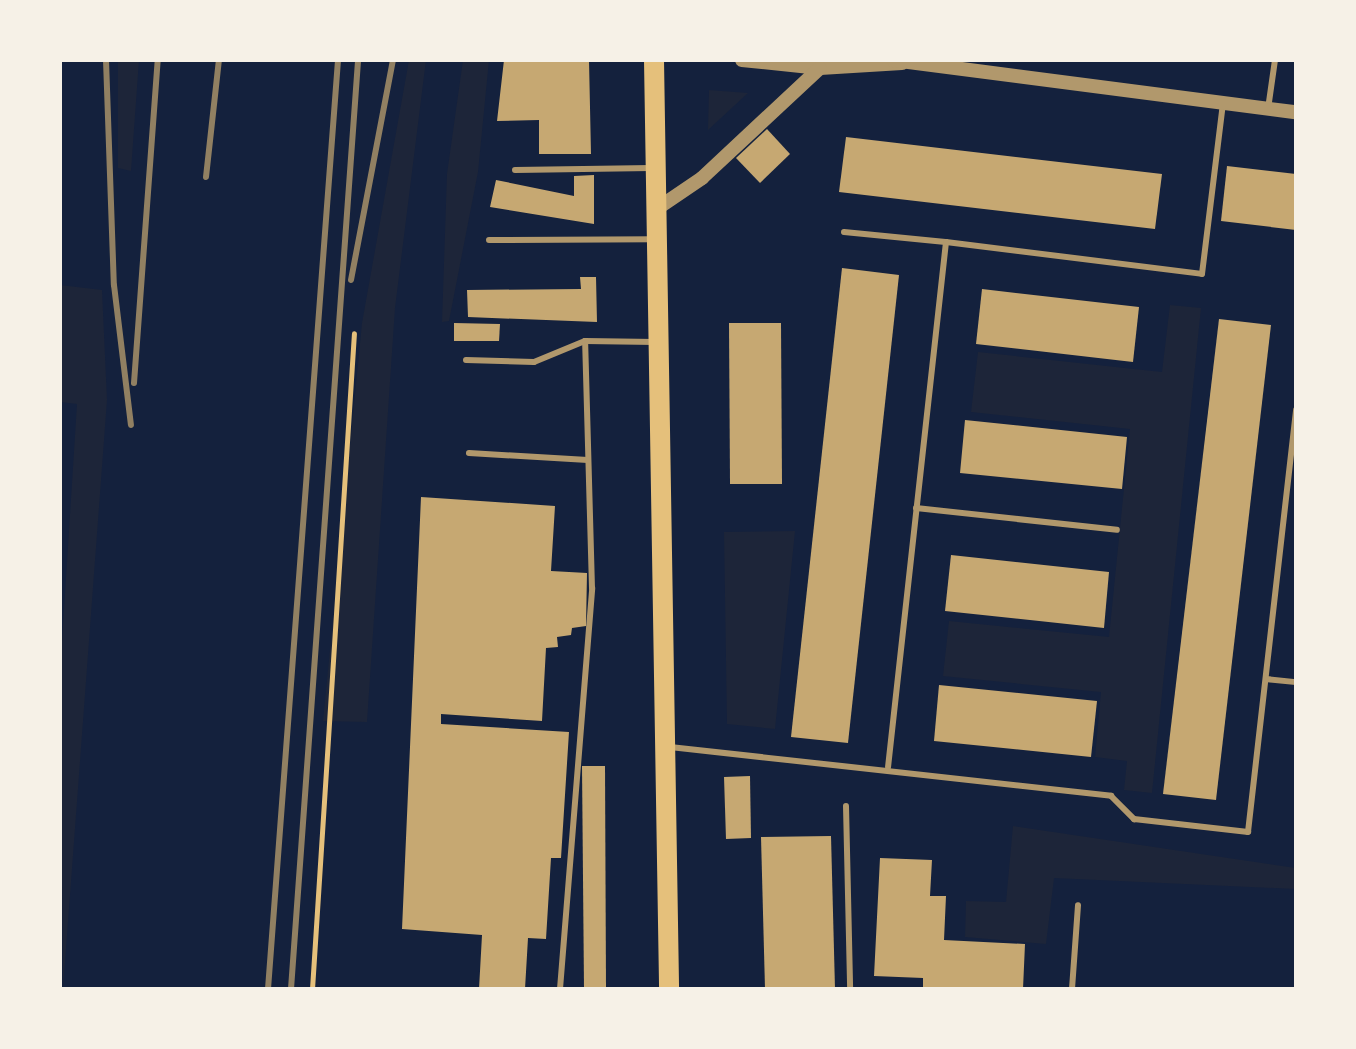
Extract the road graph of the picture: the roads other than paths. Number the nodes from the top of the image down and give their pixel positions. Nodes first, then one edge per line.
1 (654, 60) edge
2 (742, 60) edge
3 (1275, 60) edge
4 (898, 61) edge
5 (820, 68) junction
6 (1223, 102) junction
7 (1268, 109) junction
8 (1296, 112) edge
9 (655, 168) junction
10 (515, 170) dead end
11 (655, 210) junction
12 (844, 232) dead end
13 (656, 239) junction
14 (489, 240) dead end
15 (946, 242) junction
16 (585, 341) junction
17 (657, 342) junction
18 (466, 360) dead end
19 (1296, 410) edge
20 (469, 453) dead end
21 (588, 460) junction
22 (916, 508) junction
23 (1117, 530) dead end
24 (1266, 679) junction
25 (1296, 682) edge
26 (663, 746) junction
27 (888, 767) junction
28 (846, 806) dead end
29 (1078, 905) dead end
30 (560, 989) edge
31 (669, 989) edge
32 (850, 989) edge
33 (1072, 989) edge

1 - 9 main road
2 - 5 street
3 - 7 lane
4 - 5 street
4 - 6 street
5 - 11 street
6 - 7 street
6 - 15 lane
7 - 8 street
9 - 10 lane
9 - 11 main road
11 - 13 main road
12 - 15 lane
13 - 14 lane
13 - 17 main road
15 - 22 lane
16 - 17 lane
16 - 18 lane
16 - 21 lane
17 - 26 main road
19 - 24 lane
20 - 21 lane
21 - 30 lane
22 - 23 lane
22 - 27 lane
24 - 25 lane
24 - 27 lane
26 - 27 lane
26 - 31 main road
28 - 32 lane
29 - 33 lane

